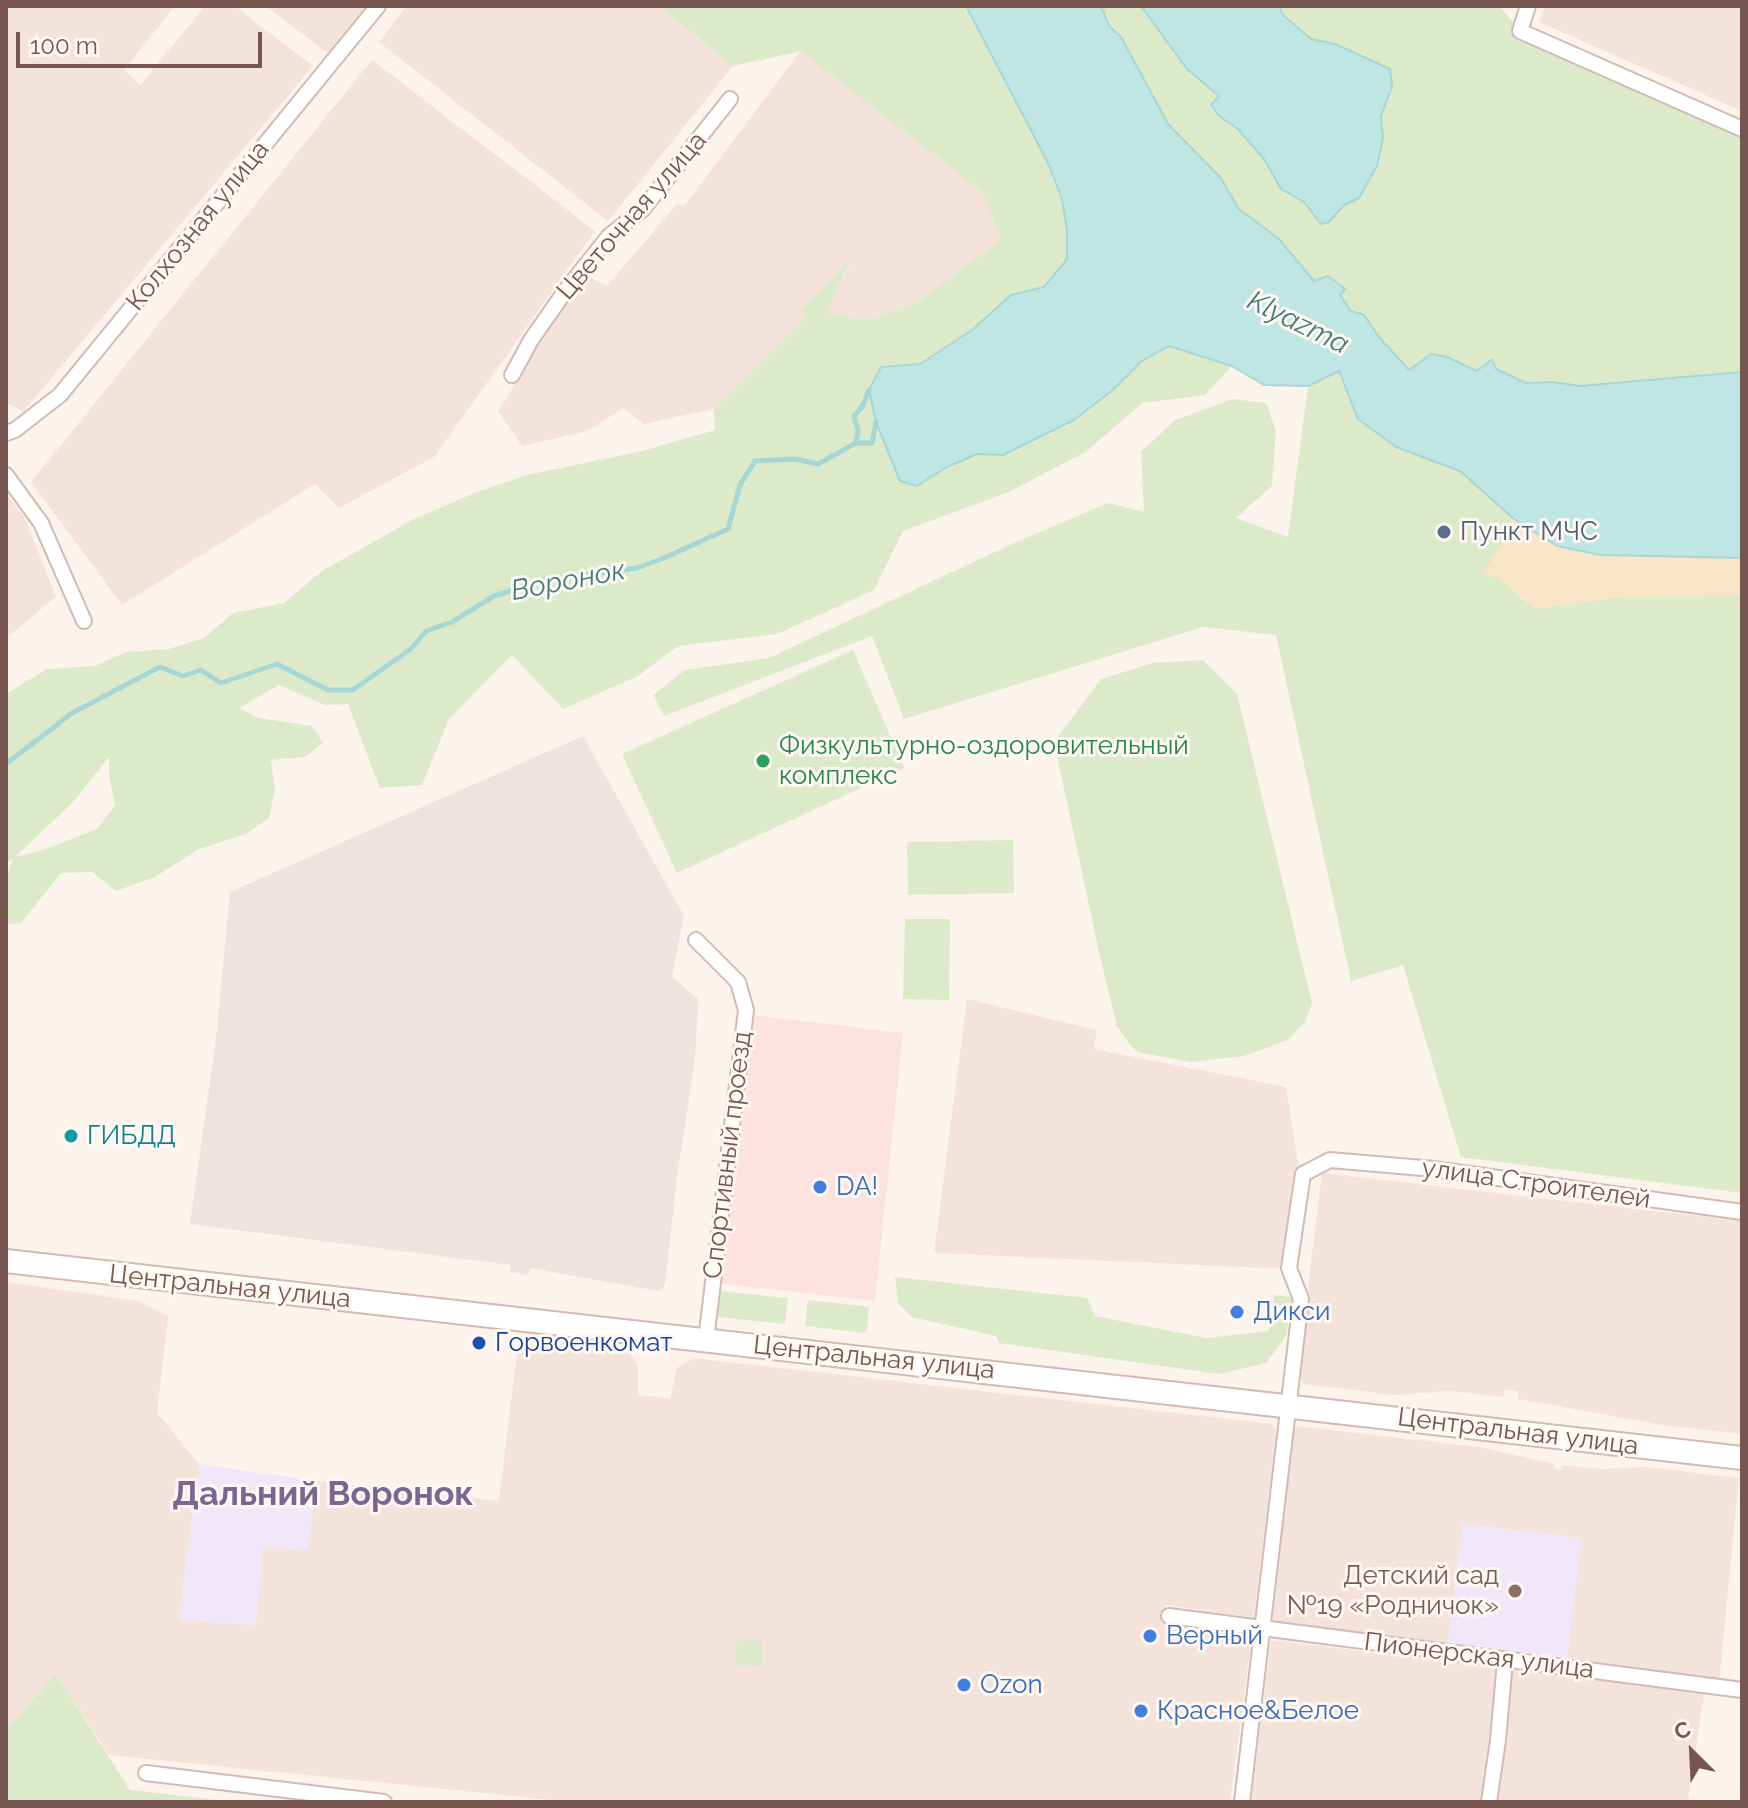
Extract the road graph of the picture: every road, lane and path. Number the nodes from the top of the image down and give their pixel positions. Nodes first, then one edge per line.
1 (378, 6) edge
2 (1528, 6) edge
3 (730, 99) dead end
4 (1742, 129) edge
5 (512, 375) dead end
6 (6, 433) edge
7 (6, 475) edge
8 (84, 621) dead end
9 (696, 940) dead end
10 (1742, 1212) edge
11 (6, 1261) edge
12 (706, 1340) junction
13 (1288, 1406) junction
14 (1742, 1458) edge
15 (1169, 1616) dead end
16 (1262, 1627) junction
17 (1505, 1661) junction
18 (1742, 1690) edge
19 (146, 1773) dead end
20 (384, 1802) edge
21 (1242, 1802) edge
22 (1489, 1802) edge

1 - 6 street, Колхозная улица
2 - 4 street
3 - 5 street, Цветочная улица
7 - 8 street
9 - 12 street, Спортивный проезд
10 - 13 street, улица Строителей
11 - 12 main road, Центральная улица
12 - 13 main road, Центральная улица
13 - 14 main road, Центральная улица
13 - 16 street
15 - 16 street, Пионерская улица
16 - 17 street, Пионерская улица
16 - 21 street
17 - 18 street, Пионерская улица
17 - 22 street
19 - 20 street

